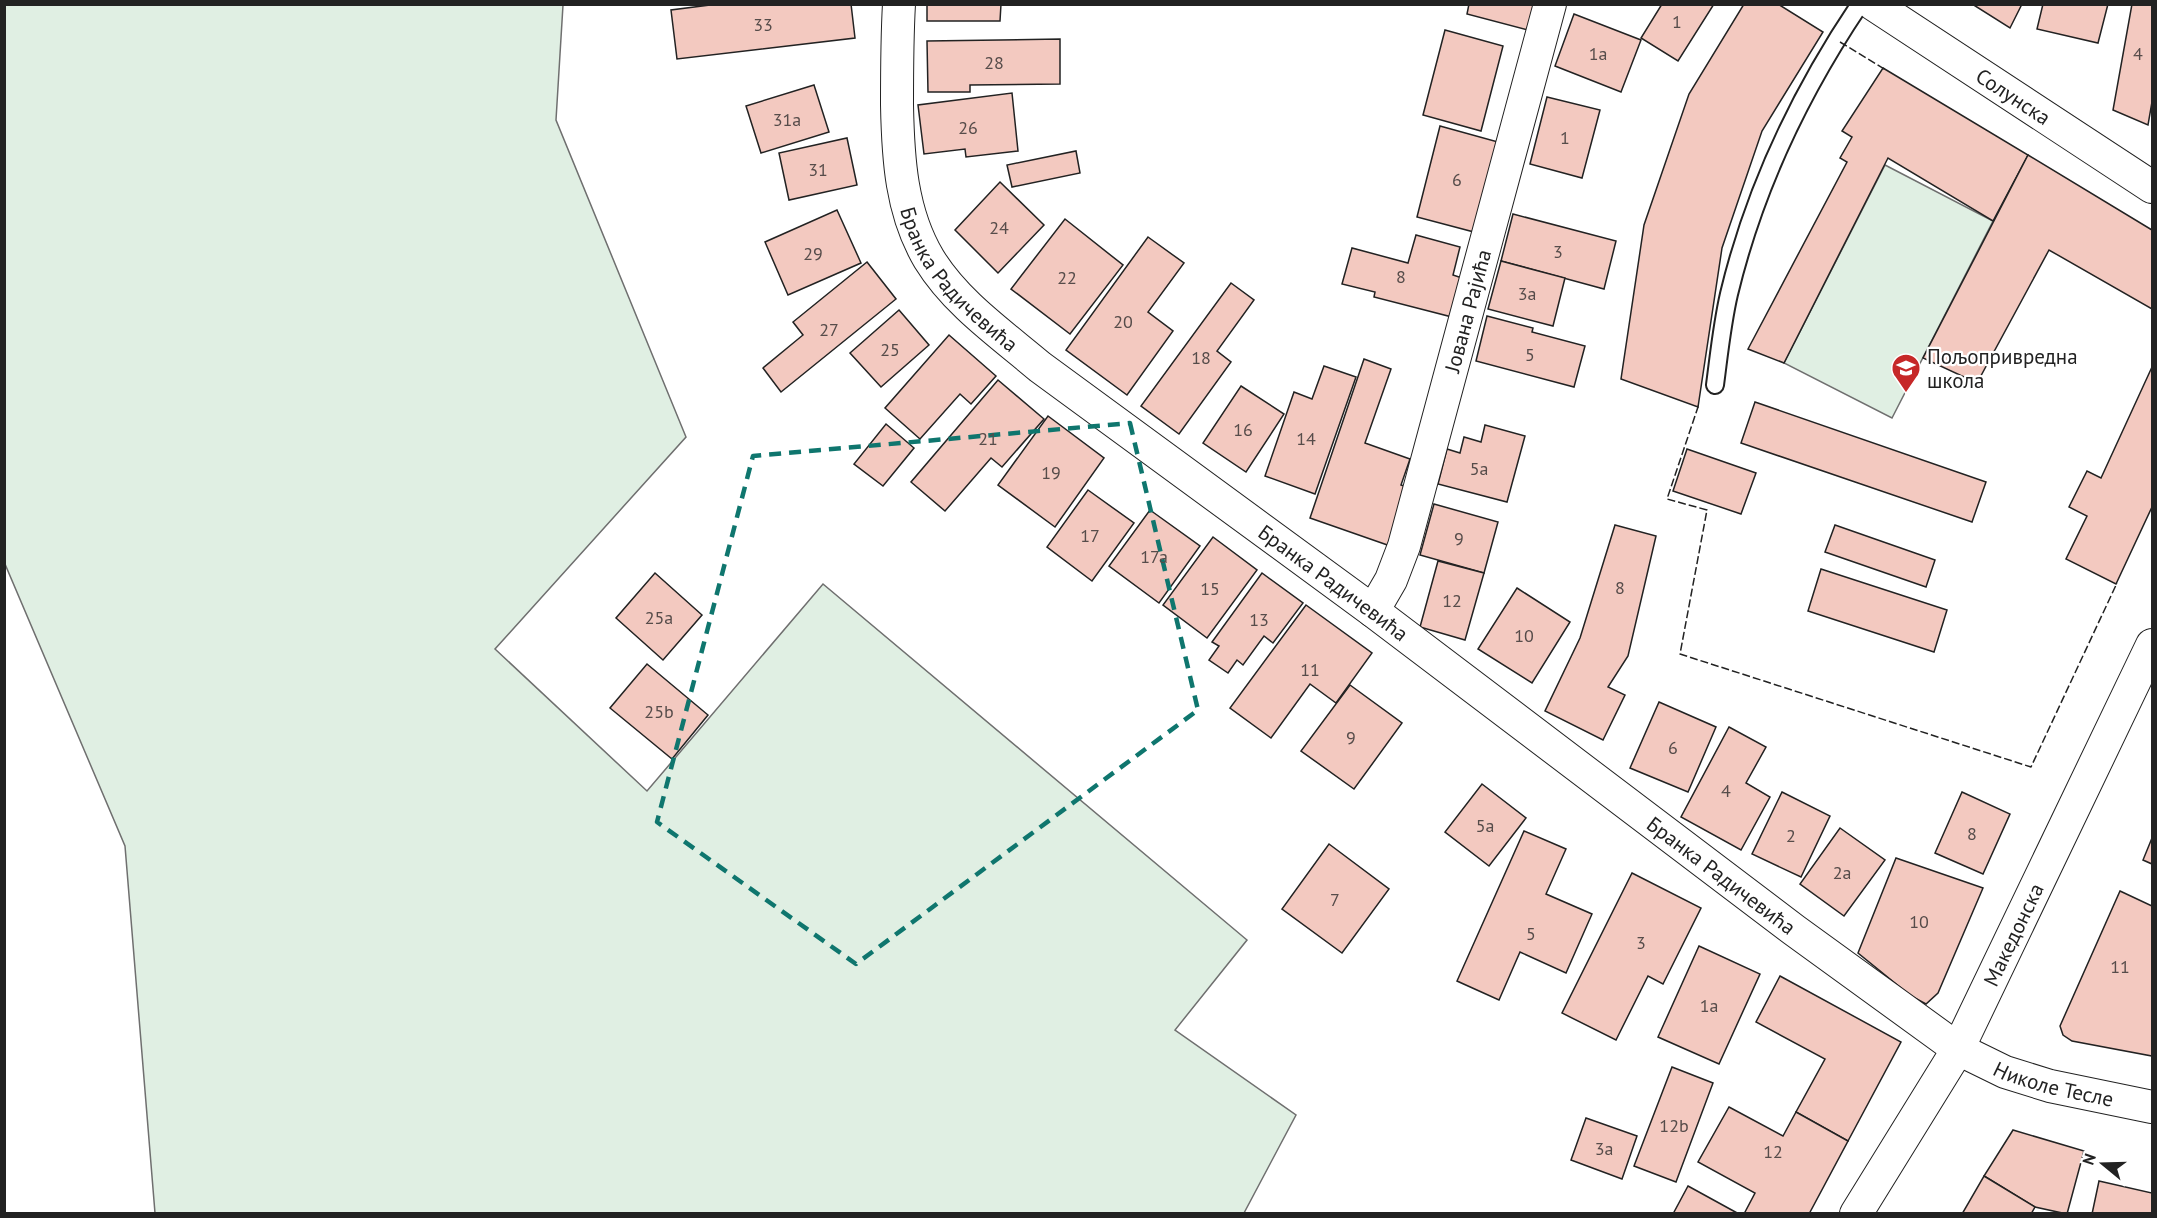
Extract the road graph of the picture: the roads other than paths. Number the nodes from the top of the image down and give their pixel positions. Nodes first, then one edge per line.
1 (899, 4) edge
2 (1550, 4) edge
3 (1860, 4) edge
4 (1873, 4) edge
5 (2152, 188) edge
6 (1715, 385) dead end
7 (1373, 611) junction
8 (2152, 645) edge
9 (1958, 1049) junction
10 (2152, 1107) edge
11 (1856, 1214) edge

1 - 7 street, Бранка Радичевића
2 - 7 street, Јована Рајића
3 - 6 lane
4 - 5 street, Солунска
7 - 9 street, Бранка Радичевића
8 - 9 street, Македонска
9 - 10 street, Николе Тесле
9 - 11 street, Македонска

